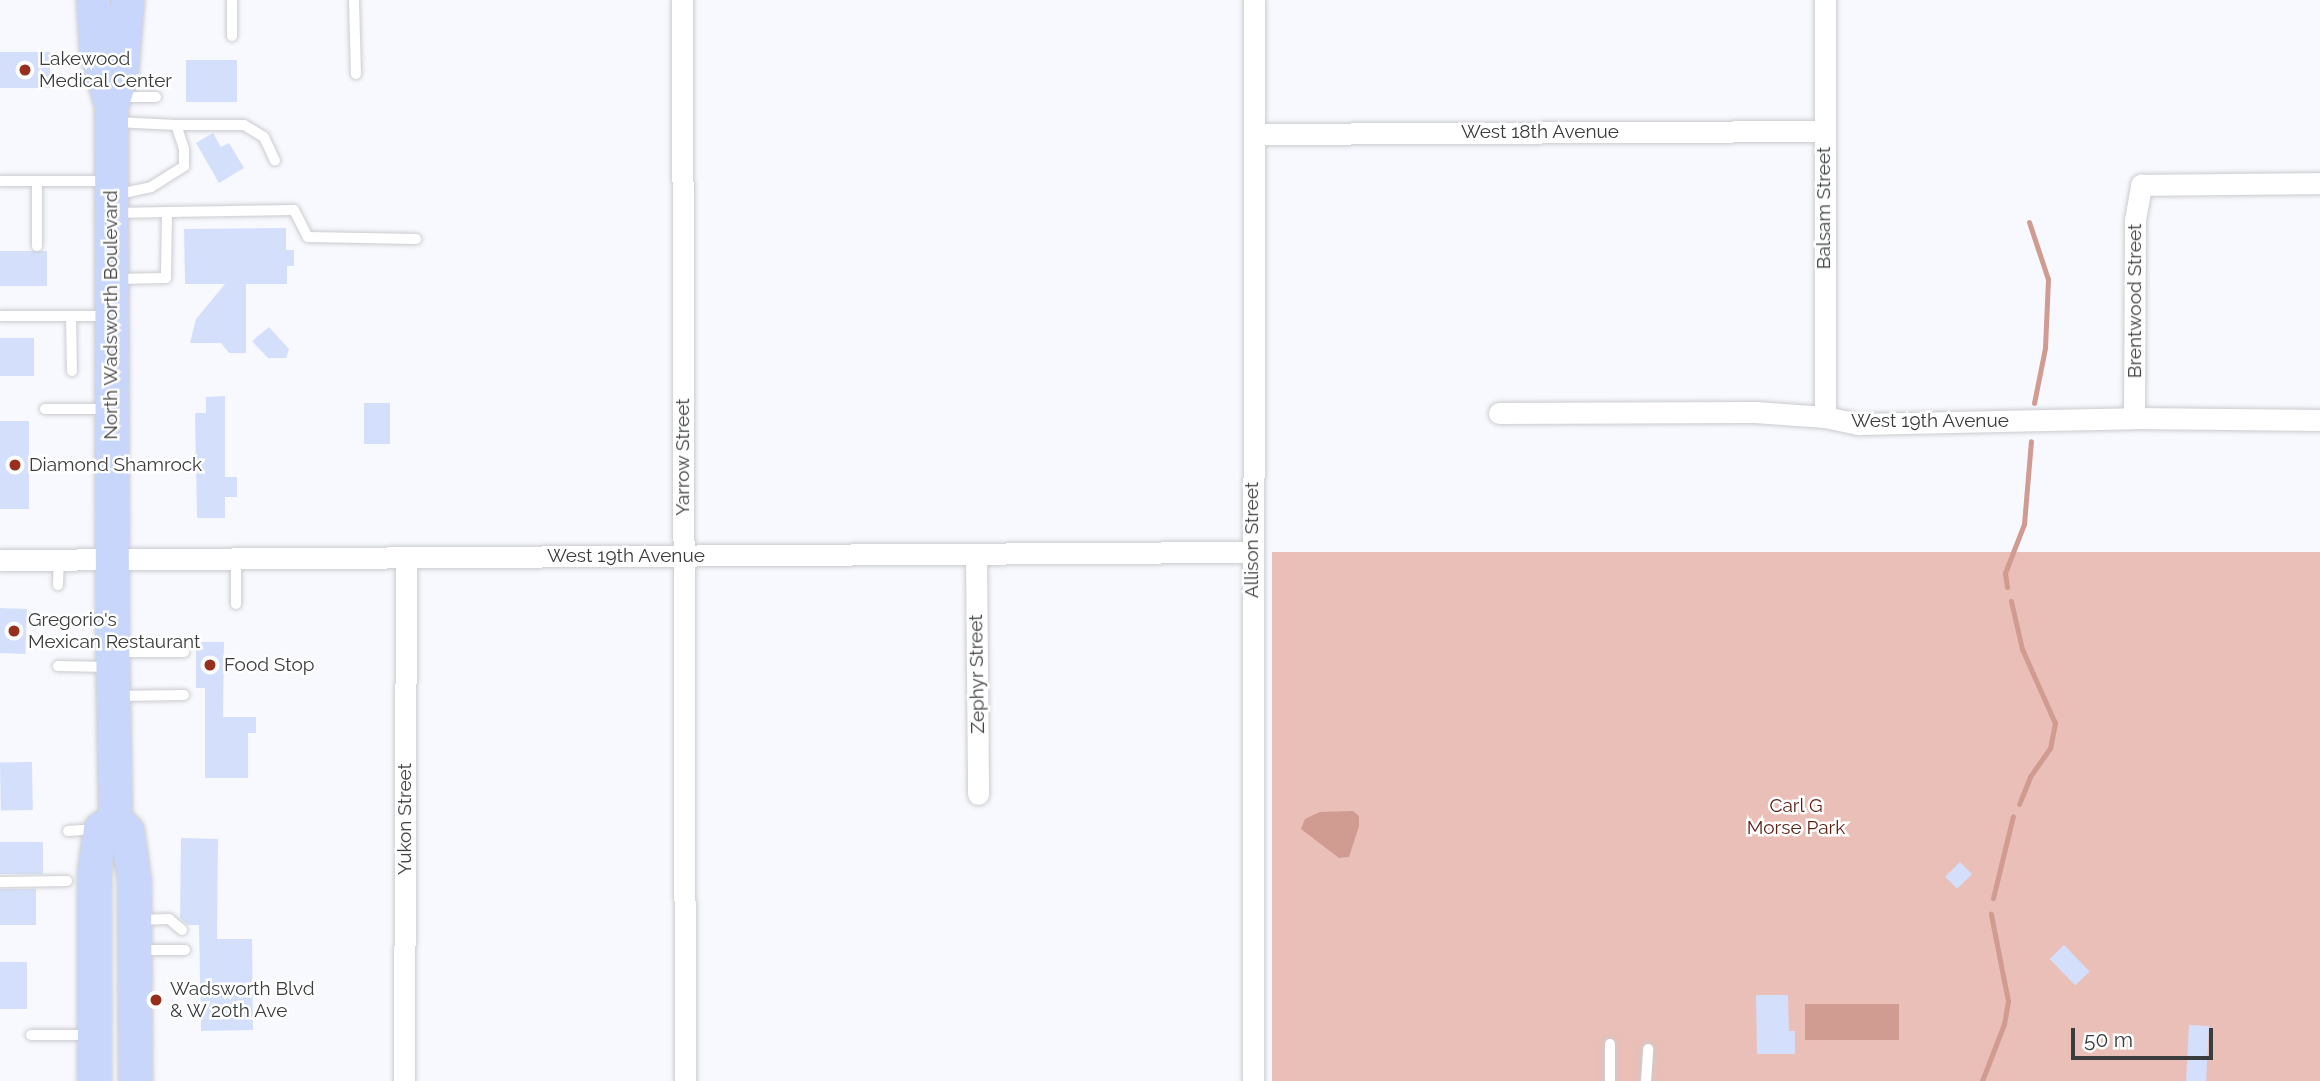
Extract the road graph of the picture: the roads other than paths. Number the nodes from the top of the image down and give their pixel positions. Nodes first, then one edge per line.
1 (93, 0) edge
2 (127, 0) edge
3 (232, 0) edge
4 (354, 0) edge
5 (682, 0) edge
6 (1255, 0) edge
7 (1825, 0) edge
8 (232, 36) dead end
9 (356, 74) dead end
10 (156, 97) dead end
11 (111, 106) junction
12 (176, 125) junction
13 (1824, 131) junction
14 (1256, 134) junction
15 (275, 161) dead end
16 (0, 181) edge
17 (37, 181) junction
18 (2320, 183) edge
19 (111, 197) junction
20 (167, 212) junction
21 (416, 239) dead end
22 (37, 246) dead end
23 (111, 279) junction
24 (0, 316) edge
25 (71, 316) junction
26 (111, 316) junction
27 (72, 371) dead end
28 (45, 410) dead end
29 (111, 410) junction
30 (1499, 413) dead end
31 (1825, 417) junction
32 (2134, 418) junction
33 (2320, 420) edge
34 (1251, 552) junction
35 (976, 554) junction
36 (684, 556) junction
37 (406, 558) junction
38 (236, 559) junction
39 (0, 560) edge
40 (59, 560) junction
41 (111, 560) junction
42 (58, 584) dead end
43 (236, 604) dead end
44 (184, 652) dead end
45 (58, 666) dead end
46 (112, 672) junction
47 (184, 695) dead end
48 (978, 794) dead end
49 (94, 826) junction
50 (67, 881) dead end
51 (0, 882) edge
52 (182, 930) dead end
53 (134, 935) junction
54 (185, 950) dead end
55 (94, 1034) junction
56 (31, 1035) dead end
57 (1610, 1044) dead end
58 (1648, 1049) dead end
59 (94, 1081) edge
60 (135, 1081) edge
61 (404, 1081) edge
62 (685, 1081) edge
63 (1253, 1081) edge
64 (1609, 1081) edge
65 (1646, 1081) edge

1 - 11 main road, North Wadsworth Boulevard
2 - 11 main road, North Wadsworth Boulevard
3 - 8 lane
4 - 9 lane
5 - 36 street, Yarrow Street
6 - 14 street, Allison Street
7 - 13 street, Balsam Street
10 - 11 lane
11 - 12 lane
11 - 19 main road, North Wadsworth Boulevard
12 - 15 lane
12 - 19 lane
13 - 14 street, West 18th Avenue
13 - 31 street, Balsam Street
14 - 34 street, Allison Street
16 - 17 lane
17 - 19 lane
17 - 22 lane
18 - 32 street, Brentwood Street
19 - 20 lane
19 - 23 main road, North Wadsworth Boulevard
20 - 21 lane
20 - 23 lane
23 - 26 main road, North Wadsworth Boulevard
24 - 25 lane
25 - 26 lane
25 - 27 lane
26 - 29 main road, North Wadsworth Boulevard
28 - 29 lane
29 - 41 main road, North Wadsworth Boulevard
30 - 31 street, West 19th Avenue
31 - 32 street, West 19th Avenue
32 - 33 street, West 19th Avenue
34 - 35 street, West 19th Avenue
34 - 63 street, Allison Street
35 - 36 street, West 19th Avenue
35 - 48 street, Zephyr Street
36 - 37 street, West 19th Avenue
36 - 62 street, Yarrow Street
37 - 38 street, West 19th Avenue
37 - 61 street, Yukon Street
38 - 41 street, West 19th Avenue
38 - 43 lane
39 - 40 street, West 19th Avenue
40 - 41 street, West 19th Avenue
40 - 42 lane
41 - 46 main road, North Wadsworth Boulevard
44 - 46 lane
45 - 46 lane
46 - 47 lane
46 - 49 main road, North Wadsworth Boulevard
49 - 53 main road, North Wadsworth Boulevard
49 - 55 main road, North Wadsworth Boulevard
50 - 51 lane
52 - 53 lane
53 - 54 lane
53 - 60 main road, North Wadsworth Boulevard
55 - 56 lane
55 - 59 main road, North Wadsworth Boulevard
57 - 64 lane
58 - 65 lane

